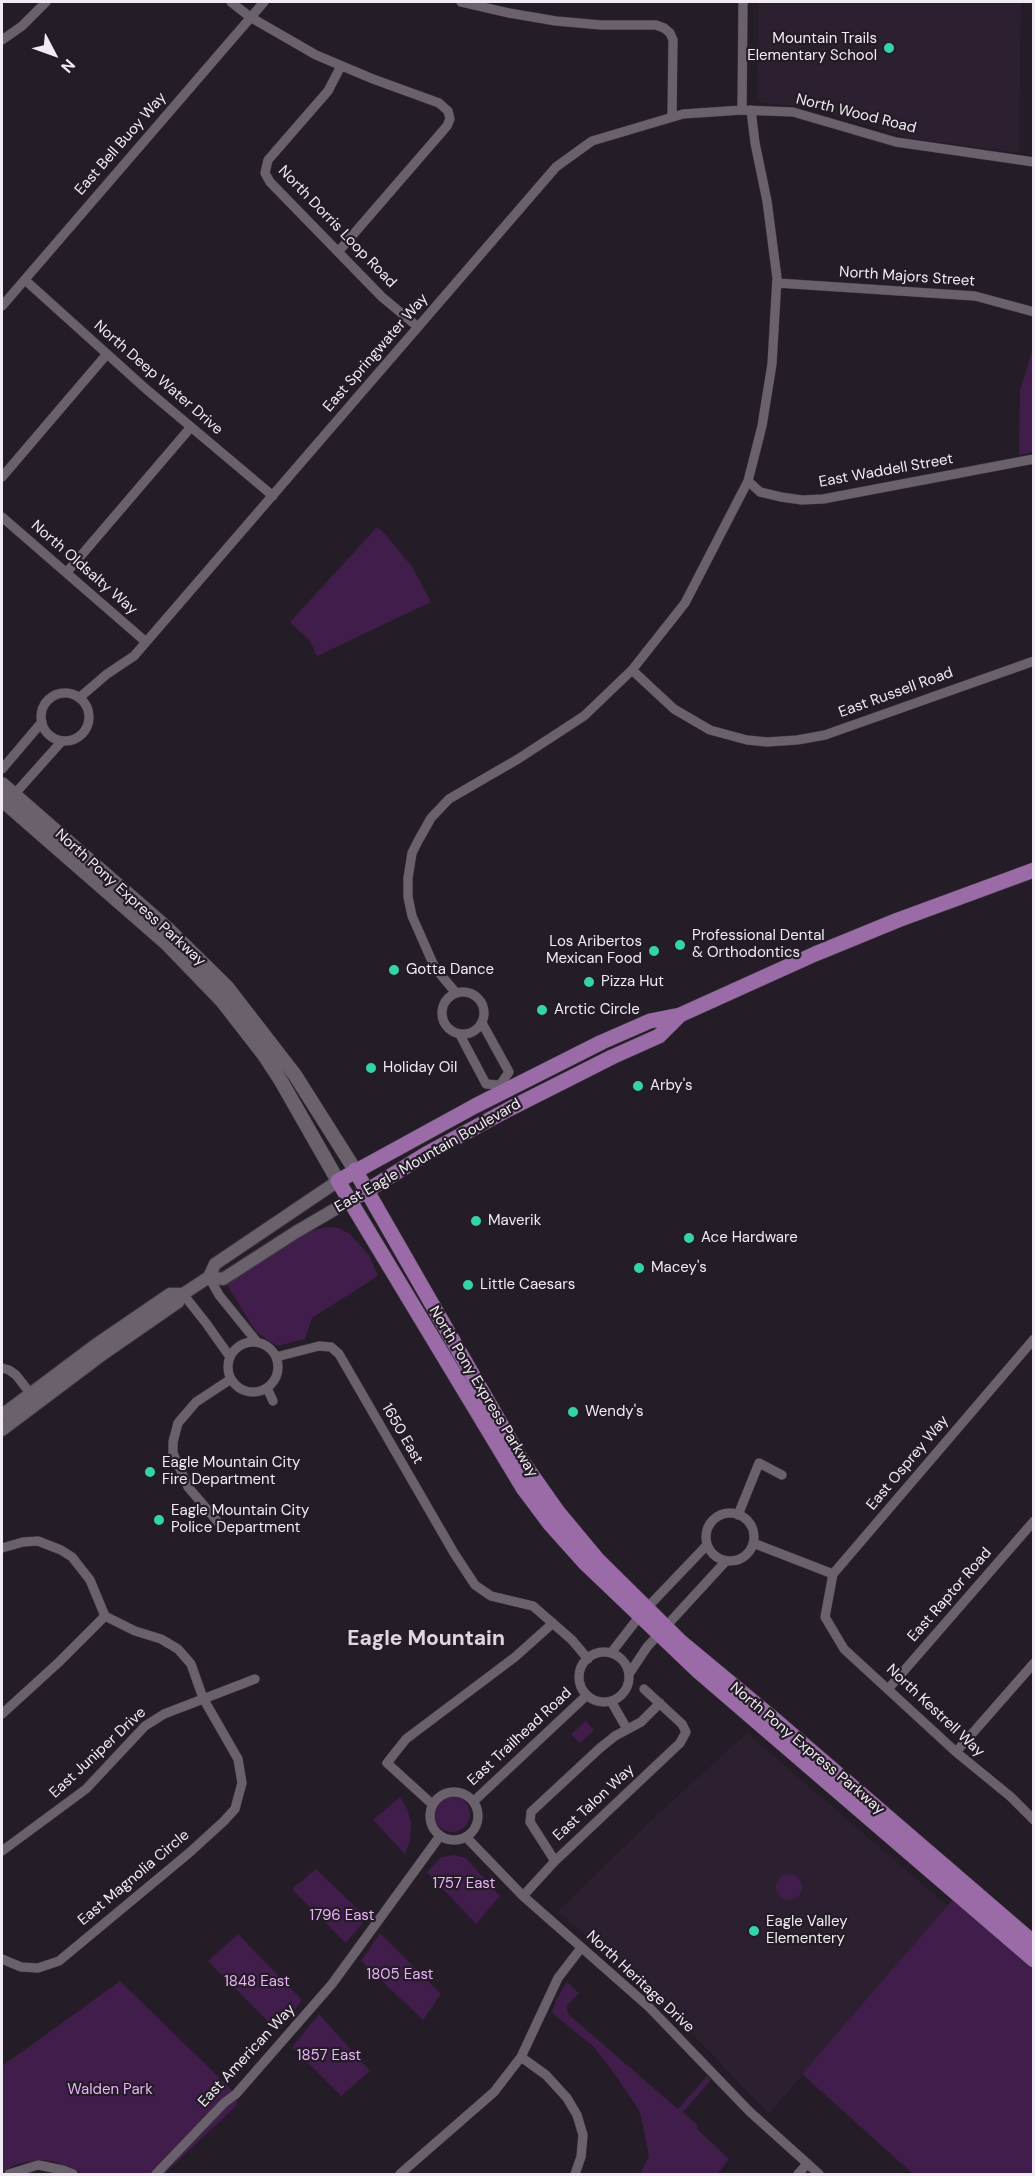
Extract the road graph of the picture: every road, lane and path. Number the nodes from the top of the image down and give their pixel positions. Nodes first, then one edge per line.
1 (46, 2) edge
2 (231, 2) edge
3 (264, 2) edge
4 (461, 2) edge
5 (743, 2) edge
6 (250, 17) junction
7 (2, 40) edge
8 (340, 66) junction
9 (746, 110) junction
10 (672, 117) junction
11 (1034, 162) edge
12 (338, 252) junction
13 (25, 280) junction
14 (777, 283) junction
15 (2, 306) edge
16 (1034, 312) edge
17 (418, 327) junction
18 (107, 354) junction
19 (191, 427) junction
20 (1034, 459) edge
21 (2, 477) edge
22 (748, 481) junction
23 (273, 496) junction
24 (2, 517) edge
25 (67, 572) junction
26 (147, 642) junction
27 (1034, 661) edge
28 (632, 670) junction
29 (79, 698) junction
30 (42, 722) junction
31 (62, 741) junction
32 (2, 769) edge
33 (2, 784) edge
34 (7, 800) edge
35 (1034, 870) edge
36 (456, 993) junction
37 (680, 1015) junction
38 (482, 1023) junction
39 (460, 1035) junction
40 (501, 1089) junction
41 (509, 1109) junction
42 (355, 1170) junction
43 (338, 1181) junction
44 (367, 1191) junction
45 (350, 1201) junction
46 (209, 1277) junction
47 (183, 1294) junction
48 (1034, 1339) edge
49 (257, 1342) junction
50 (230, 1357) junction
51 (276, 1357) junction
52 (2, 1368) edge
53 (231, 1379) junction
54 (267, 1388) junction
55 (30, 1394) junction
56 (273, 1401) dead end
57 (2, 1415) edge
58 (2, 1430) edge
59 (782, 1474) dead end
60 (738, 1515) junction
61 (1034, 1521) edge
62 (218, 1522) dead end
63 (753, 1543) junction
64 (707, 1545) junction
65 (2, 1548) edge
66 (726, 1561) junction
67 (833, 1574) junction
68 (643, 1612) junction
69 (105, 1616) junction
70 (553, 1623) junction
71 (662, 1630) junction
72 (611, 1653) junction
73 (588, 1659) junction
74 (1034, 1663) edge
75 (629, 1674) junction
76 (255, 1679) dead end
77 (889, 1688) junction
78 (644, 1689) dead end
79 (587, 1695) junction
80 (203, 1698) junction
81 (611, 1701) junction
82 (660, 1703) junction
83 (2, 1714) edge
84 (627, 1729) junction
85 (956, 1752) junction
86 (474, 1801) junction
87 (432, 1804) junction
88 (1034, 1820) edge
89 (440, 1836) junction
90 (466, 1837) junction
91 (2, 1851) edge
92 (555, 1861) junction
93 (523, 1896) junction
94 (1034, 1943) edge
95 (581, 1948) junction
96 (2, 1959) edge
97 (1034, 1960) edge
98 (521, 2057) junction
99 (807, 2164) junction
100 (9, 2175) edge
101 (73, 2175) edge
102 (156, 2175) edge
103 (400, 2175) edge
104 (575, 2175) edge
105 (798, 2175) edge
106 (819, 2175) edge

1 - 7 street
2 - 6 street
3 - 6 street, East Bell Buoy Way
4 - 10 street
5 - 9 street
6 - 8 street
6 - 13 street, East Bell Buoy Way
8 - 12 street, North Dorris Loop Road
8 - 12 street
9 - 10 street, East Springwater Way
9 - 11 street, North Wood Road
9 - 14 street
10 - 17 street, East Springwater Way
12 - 17 street, North Dorris Loop Road
13 - 15 street, East Bell Buoy Way
13 - 18 street, North Deep Water Drive
14 - 16 street, North Majors Street
14 - 22 street
17 - 23 street, East Springwater Way
18 - 19 street, North Deep Water Drive
18 - 21 street
19 - 23 street, North Deep Water Drive
19 - 25 street
20 - 22 street, East Waddell Street
22 - 28 street
23 - 26 street, East Springwater Way
24 - 25 street, North Oldsalty Way
25 - 26 street, North Oldsalty Way
26 - 29 street, East Springwater Way
27 - 28 street, East Russell Road
28 - 36 street
29 - 30 street
29 - 31 street
30 - 31 street
30 - 32 street
31 - 34 street
33 - 34 main road, North Pony Express Parkway
34 - 42 main road, North Pony Express Parkway
34 - 43 main road, North Pony Express Parkway
35 - 37 main road, East Eagle Mountain Boulevard
36 - 38 street
36 - 39 street
37 - 40 main road, East Eagle Mountain Boulevard
37 - 41 main road, East Eagle Mountain Boulevard
38 - 39 street
38 - 40 street
39 - 40 street
40 - 41 street
40 - 42 main road, East Eagle Mountain Boulevard
41 - 44 main road, East Eagle Mountain Boulevard
42 - 43 main road, East Eagle Mountain Boulevard
42 - 44 main road, North Pony Express Parkway
43 - 45 main road, North Pony Express Parkway
43 - 46 street, East Eagle Mountain Boulevard
44 - 45 main road, East Eagle Mountain Boulevard
44 - 68 main road, North Pony Express Parkway
45 - 46 street, East Eagle Mountain Boulevard
45 - 68 main road, North Pony Express Parkway
46 - 47 street, East Eagle Mountain Boulevard
46 - 49 street
47 - 50 street
47 - 55 street, East Eagle Mountain Boulevard
47 - 58 street, East Eagle Mountain Boulevard
48 - 67 street, East Osprey Way
49 - 50 street
49 - 51 street
50 - 53 street
51 - 54 street
51 - 70 street, 1650 East
52 - 55 street
53 - 54 street
53 - 62 street
54 - 56 street
55 - 57 street, East Eagle Mountain Boulevard
59 - 60 street
60 - 63 street
60 - 64 street
61 - 77 street, East Raptor Road
63 - 66 street
63 - 67 street
64 - 66 street
64 - 68 street
65 - 69 street
66 - 71 street
67 - 77 street, North Kestrell Way
68 - 71 main road, North Pony Express Parkway
68 - 72 street
69 - 80 street
69 - 83 street
70 - 73 street, 1650 East
70 - 87 street
71 - 75 street
71 - 94 main road, North Pony Express Parkway
71 - 97 main road, North Pony Express Parkway
72 - 73 street
72 - 75 street
73 - 79 street
74 - 85 street
75 - 81 street
76 - 80 street, East Juniper Drive
77 - 85 street, North Kestrell Way
78 - 82 street
79 - 81 street
79 - 86 street, East Trailhead Road
80 - 91 street, East Juniper Drive
80 - 96 street, East Magnolia Circle
81 - 84 street
82 - 84 street
82 - 92 street, East Talon Way
84 - 92 street
85 - 88 street, North Kestrell Way
86 - 87 street
86 - 90 street
87 - 89 street
89 - 90 street
89 - 102 street, East American Way
90 - 93 street, North Heritage Drive
92 - 93 street, East Talon Way
93 - 95 street, North Heritage Drive
95 - 98 street
95 - 99 street, North Heritage Drive
98 - 103 street
98 - 104 street
99 - 105 street
99 - 106 street, North Heritage Drive
100 - 101 street

